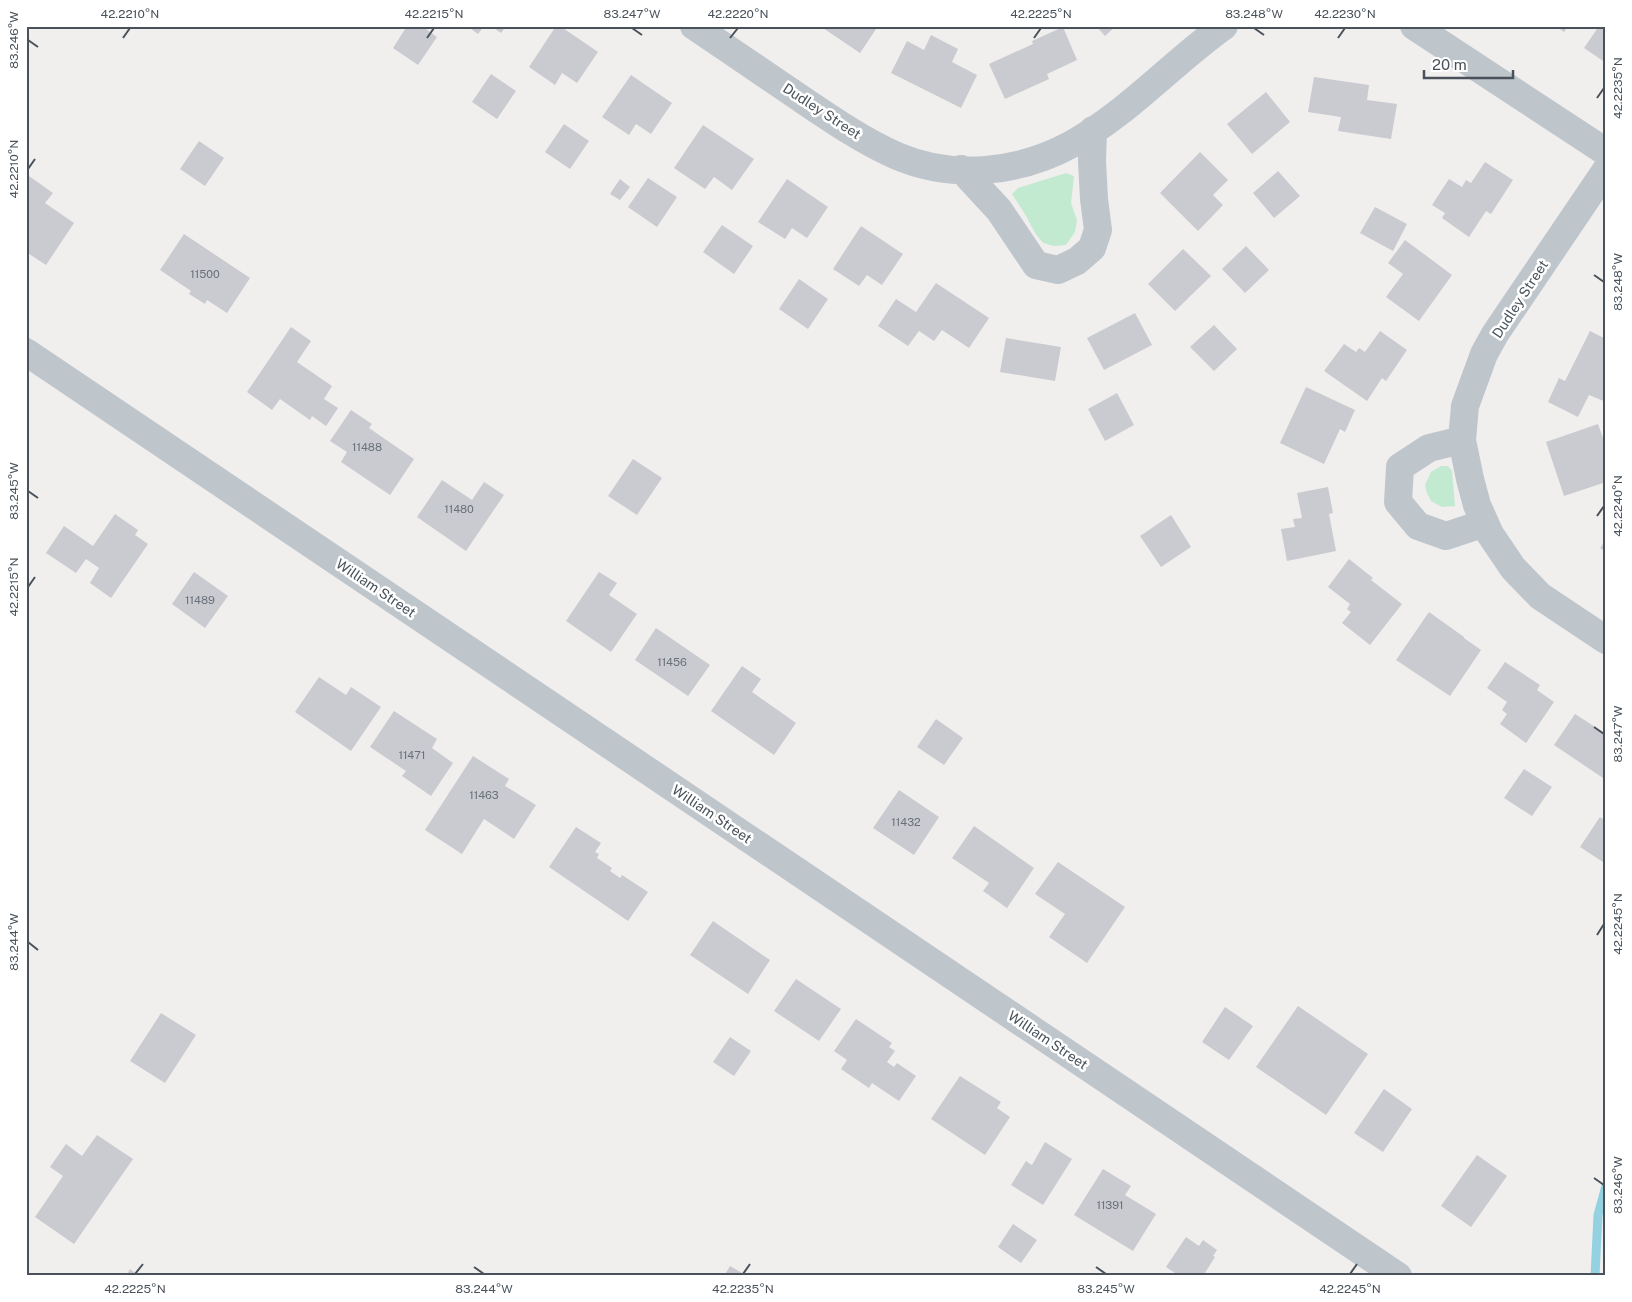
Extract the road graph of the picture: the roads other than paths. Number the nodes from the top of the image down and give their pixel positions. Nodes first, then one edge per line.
1 (694, 26) edge
2 (1224, 26) edge
3 (1414, 26) edge
4 (1093, 130) junction
5 (1606, 152) edge
6 (961, 170) junction
7 (1606, 170) edge
8 (26, 352) edge
9 (1462, 440) junction
10 (1485, 523) junction
11 (1606, 640) edge
12 (1398, 1276) edge

1 - 6 street, Dudley Street
2 - 4 street, Dudley Street
3 - 5 street
4 - 6 street, Dudley Street
4 - 6 street
7 - 9 street, Dudley Street
8 - 12 street, William Street
9 - 10 street, Dudley Street
9 - 10 street
10 - 11 street, Dudley Street

